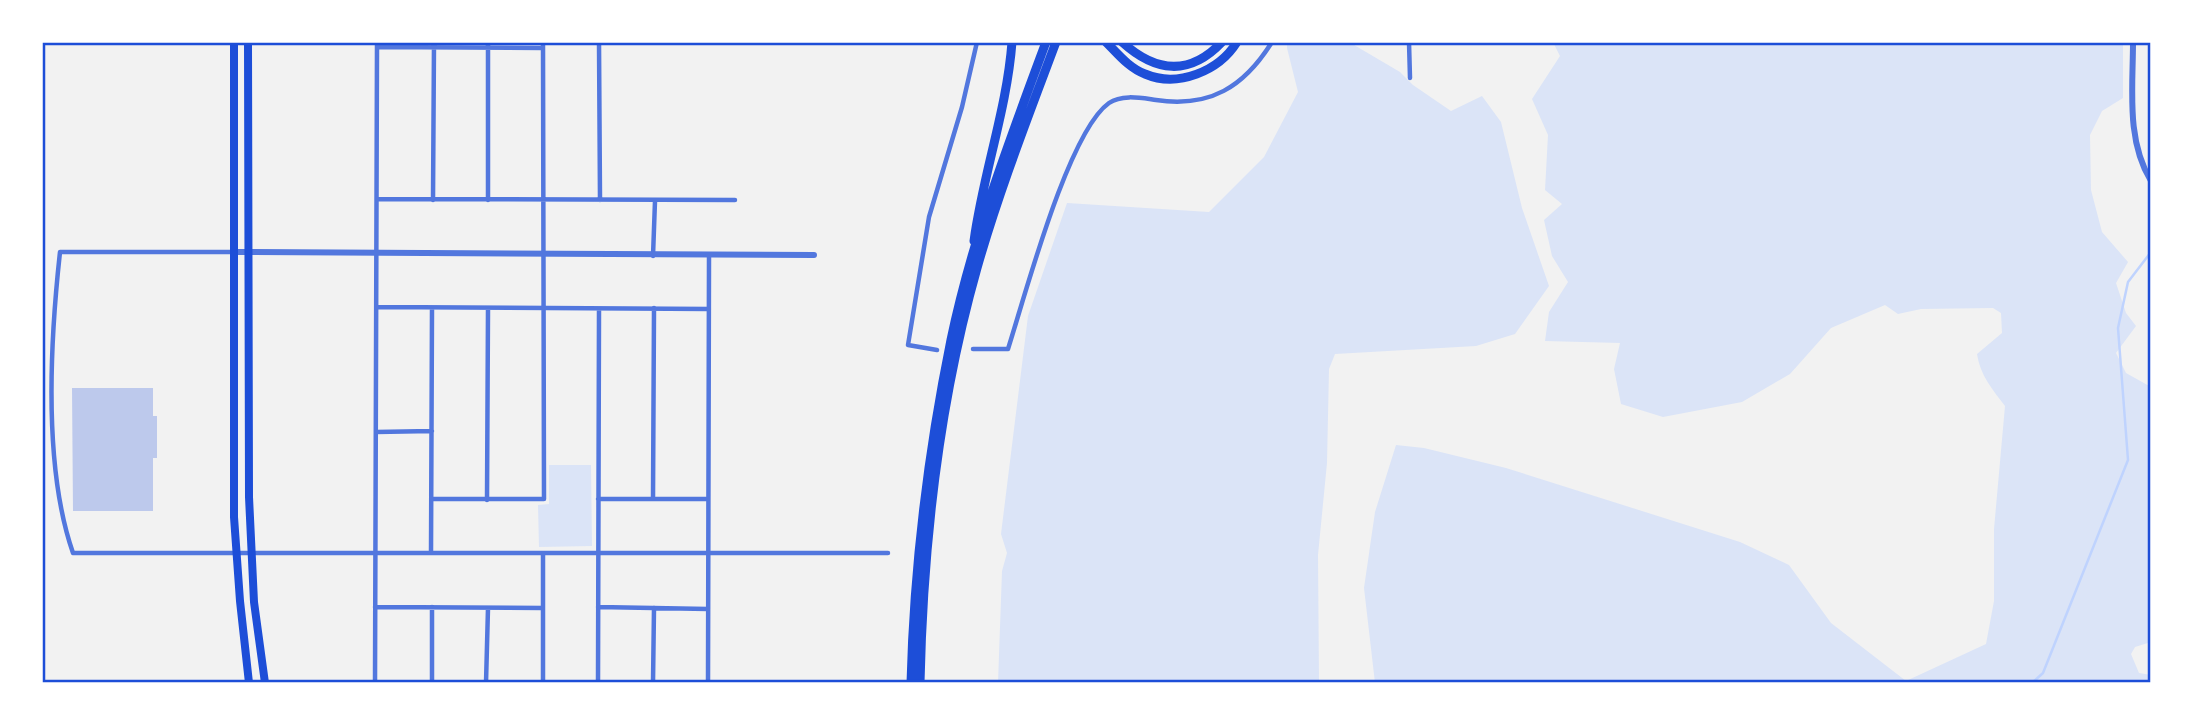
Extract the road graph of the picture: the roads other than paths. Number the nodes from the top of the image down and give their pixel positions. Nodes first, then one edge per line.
1 (234, 42) edge
2 (248, 42) edge
3 (599, 42) edge
4 (977, 42) edge
5 (1012, 42) edge
6 (1046, 42) edge
7 (1056, 42) edge
8 (1106, 42) edge
9 (1122, 42) edge
10 (1222, 42) edge
11 (1237, 42) edge
12 (1272, 42) edge
13 (1409, 42) edge
14 (2133, 42) edge
15 (377, 44) edge
16 (488, 44) edge
17 (434, 45) edge
18 (543, 45) edge
19 (1410, 78) dead end
20 (2151, 181) edge
21 (377, 199) junction
22 (488, 200) junction
23 (600, 200) junction
24 (735, 200) dead end
25 (433, 201) junction
26 (544, 201) junction
27 (655, 201) junction
28 (235, 252) junction
29 (248, 253) junction
30 (377, 254) junction
31 (543, 254) junction
32 (814, 255) dead end
33 (653, 256) junction
34 (709, 256) junction
35 (970, 267) junction
36 (377, 307) junction
37 (432, 308) junction
38 (654, 308) junction
39 (488, 309) junction
40 (542, 309) junction
41 (599, 309) junction
42 (709, 309) junction
43 (973, 349) dead end
44 (937, 350) dead end
45 (432, 431) junction
46 (376, 432) junction
47 (432, 499) junction
48 (598, 499) junction
49 (653, 499) junction
50 (708, 499) junction
51 (487, 500) junction
52 (236, 552) junction
53 (250, 552) junction
54 (431, 553) junction
55 (543, 553) junction
56 (888, 553) dead end
57 (376, 554) junction
58 (598, 554) junction
59 (709, 555) junction
60 (375, 607) junction
61 (432, 607) junction
62 (598, 607) junction
63 (488, 608) junction
64 (543, 608) junction
65 (654, 608) junction
66 (708, 609) junction
67 (249, 683) edge
68 (265, 683) edge
69 (375, 683) edge
70 (432, 683) edge
71 (486, 683) edge
72 (542, 683) edge
73 (598, 683) edge
74 (653, 683) edge
75 (708, 683) edge
76 (911, 683) edge
77 (920, 683) edge

1 - 28 highway
2 - 29 highway
3 - 23 street
4 - 44 street
5 - 35 highway
6 - 35 highway
7 - 77 highway
8 - 11 highway
9 - 10 highway
12 - 43 street
13 - 19 street
14 - 20 street
15 - 17 street
15 - 21 street
16 - 17 street
16 - 18 street
16 - 22 street
17 - 25 street
18 - 26 street
21 - 25 street
21 - 30 street
22 - 25 street
22 - 26 street
23 - 26 street
23 - 27 street
24 - 27 street
26 - 31 street
27 - 33 street
28 - 29 street
28 - 52 highway
28 - 52 street
29 - 30 street
29 - 53 highway
30 - 31 street
30 - 36 street
31 - 33 street
31 - 40 street
32 - 34 street
33 - 34 street
34 - 42 street
35 - 76 highway
36 - 37 street
36 - 46 street
37 - 39 street
37 - 45 street
38 - 41 street
38 - 42 street
38 - 49 street
39 - 40 street
39 - 51 street
40 - 41 street
40 - 51 street
41 - 48 street
42 - 50 street
45 - 46 street
45 - 47 street
46 - 57 street
47 - 51 street
47 - 54 street
48 - 49 street
48 - 58 street
49 - 50 street
50 - 59 street
52 - 53 street
52 - 67 highway
53 - 57 street
53 - 68 highway
54 - 55 street
54 - 57 street
55 - 58 street
55 - 64 street
56 - 59 street
57 - 60 street
58 - 59 street
58 - 62 street
59 - 66 street
60 - 61 street
60 - 69 street
61 - 63 street
61 - 70 street
62 - 65 street
62 - 73 street
63 - 64 street
63 - 71 street
64 - 72 street
65 - 66 street
65 - 74 street
66 - 75 street

